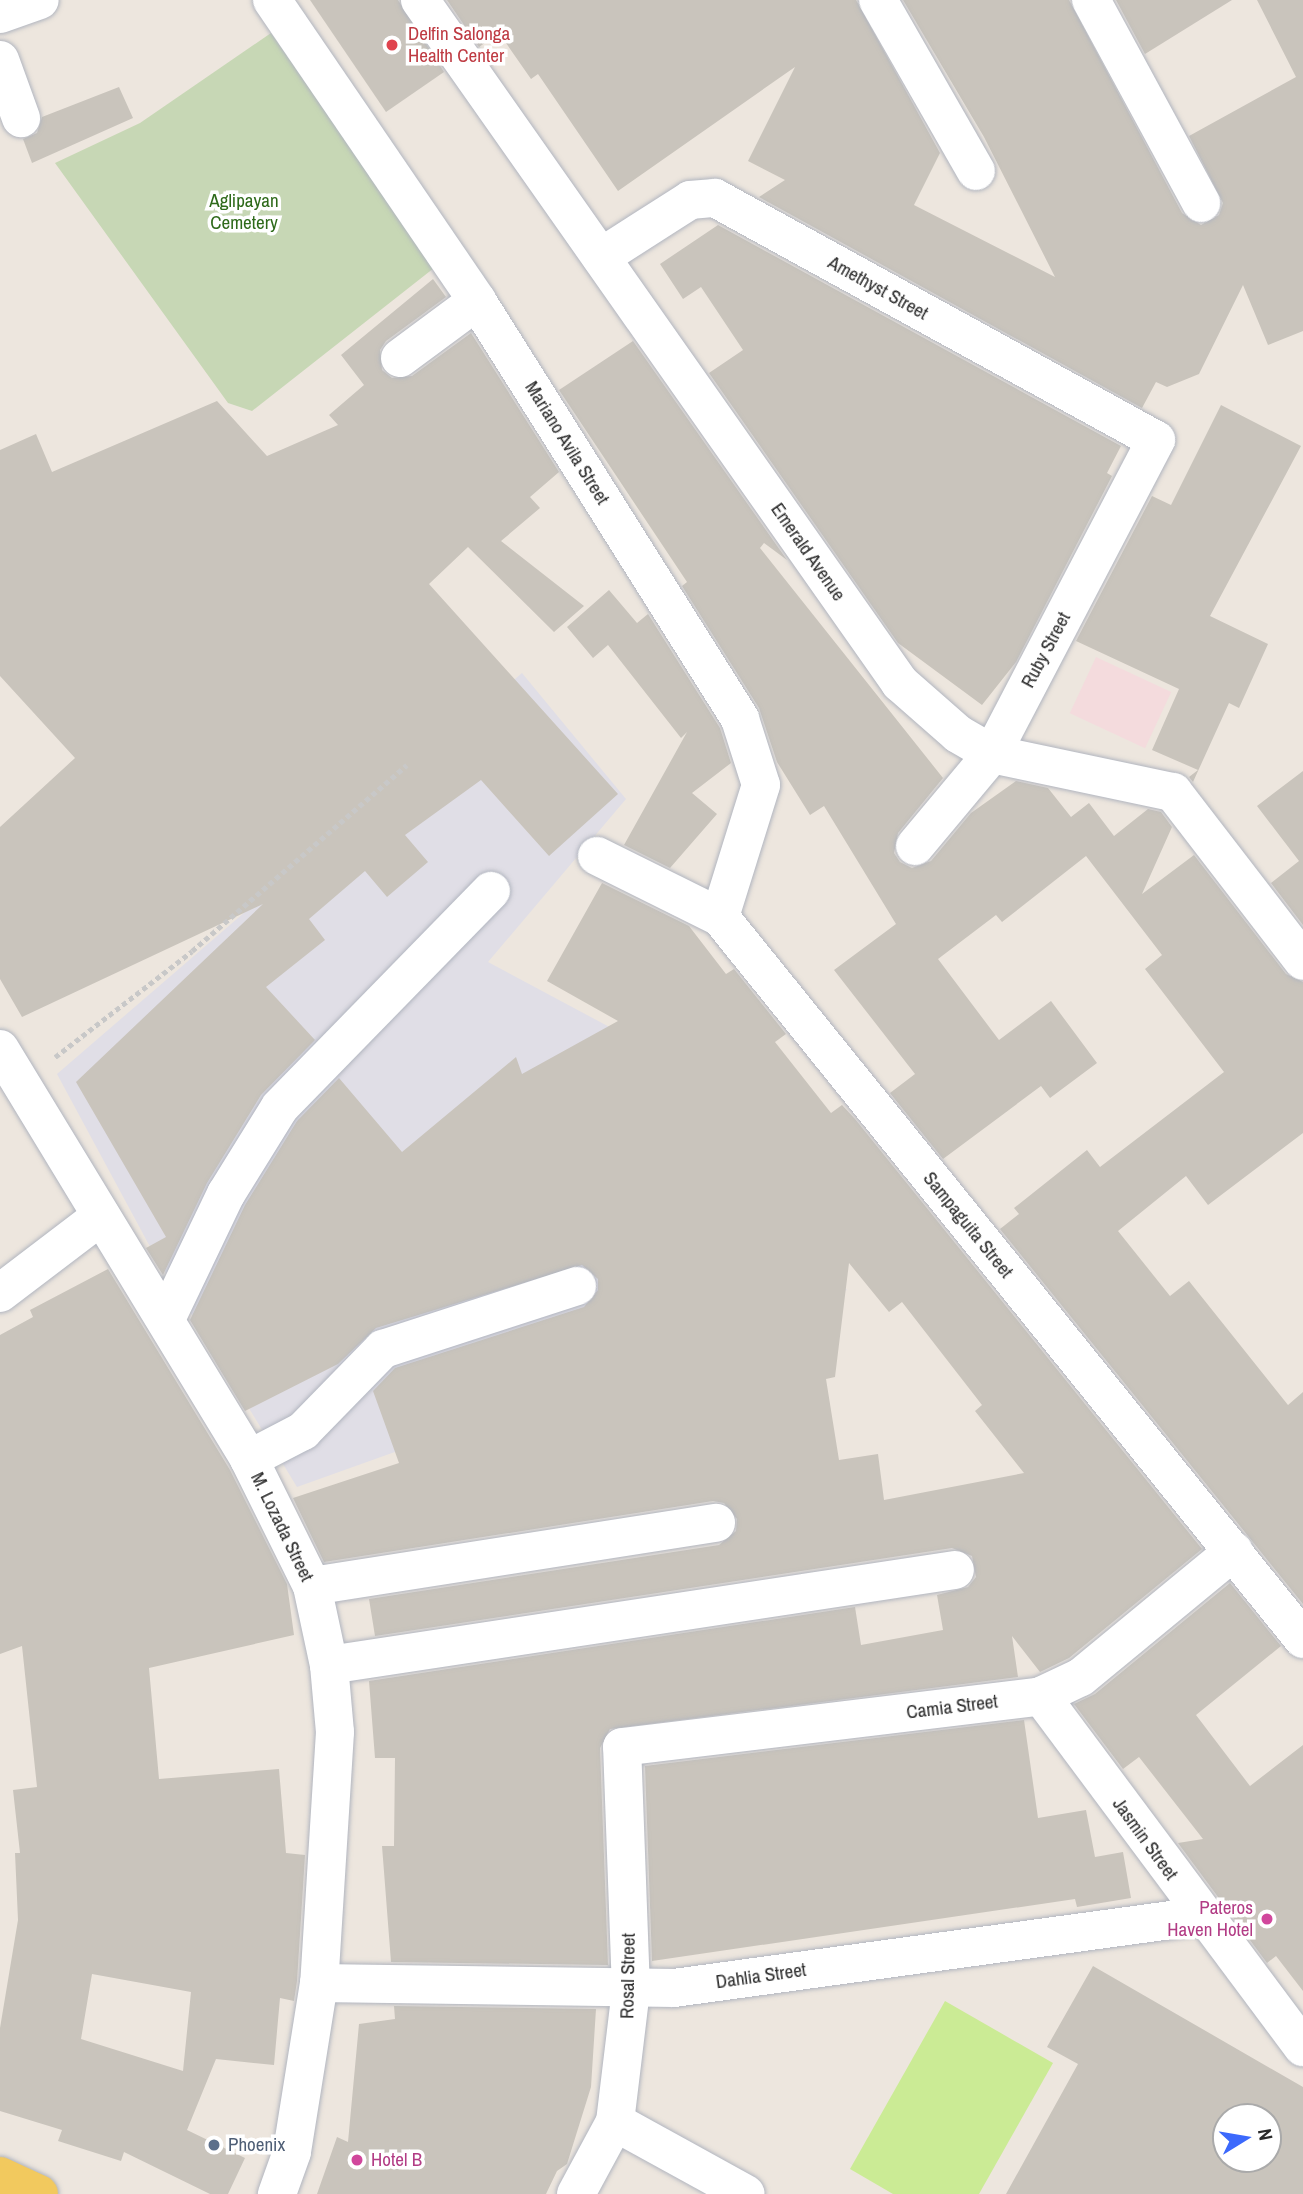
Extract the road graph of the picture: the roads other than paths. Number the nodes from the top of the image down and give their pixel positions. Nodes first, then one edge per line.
1 (272, 0) edge
2 (421, 0) edge
3 (878, 0) edge
4 (1091, 0) edge
5 (0, 60) edge
6 (21, 118) dead end
7 (976, 171) dead end
8 (1201, 203) dead end
9 (601, 257) junction
10 (477, 301) junction
11 (400, 358) dead end
12 (1156, 440) joint
13 (992, 754) junction
14 (915, 846) dead end
15 (597, 856) dead end
16 (491, 891) dead end
17 (720, 917) junction
18 (1303, 961) edge
19 (0, 1049) edge
20 (101, 1216) junction
21 (577, 1286) dead end
22 (0, 1293) edge
23 (166, 1319) junction
24 (249, 1459) junction
25 (716, 1523) dead end
26 (1234, 1551) junction
27 (955, 1570) dead end
28 (312, 1586) junction
29 (1303, 1639) edge
30 (329, 1665) junction
31 (1041, 1696) junction
32 (622, 1747) joint
33 (1200, 1916) junction
34 (319, 1983) junction
35 (631, 1990) junction
36 (1303, 2047) edge
37 (615, 2122) junction
38 (0, 2176) edge
39 (40, 2194) edge
40 (277, 2194) edge
41 (576, 2194) edge
42 (746, 2194) edge

1 - 10 street, Mariano Avila Street
2 - 9 street, Emerald Avenue
3 - 7 street
4 - 8 street
5 - 6 street
9 - 12 street, Amethyst Street
9 - 13 street, Emerald Avenue
10 - 11 street
10 - 17 street, Mariano Avila Street
12 - 13 street, Ruby Street
13 - 14 street, Ruby Street
13 - 18 street, Emerald Avenue
15 - 17 street, Sampaguita Street
16 - 23 street
17 - 26 street, Sampaguita Street
19 - 20 street, M. Lozada Street
20 - 22 street
20 - 23 street, M. Lozada Street
21 - 24 street
23 - 24 street, M. Lozada Street
24 - 28 street, M. Lozada Street
25 - 28 street
26 - 29 street, Sampaguita Street
26 - 31 street, Camia Street
27 - 30 street
28 - 30 street, M. Lozada Street
30 - 34 street, M. Lozada Street
31 - 32 street, Camia Street
31 - 33 street, Jasmin Street
32 - 35 street, Rosal Street
33 - 35 street, Dahlia Street
33 - 36 street, Jasmin Street
34 - 35 street, Dahlia Street
34 - 40 street, M. Lozada Street
35 - 37 street, Rosal Street
37 - 41 street, Rosal Street
37 - 42 street
38 - 39 main road

